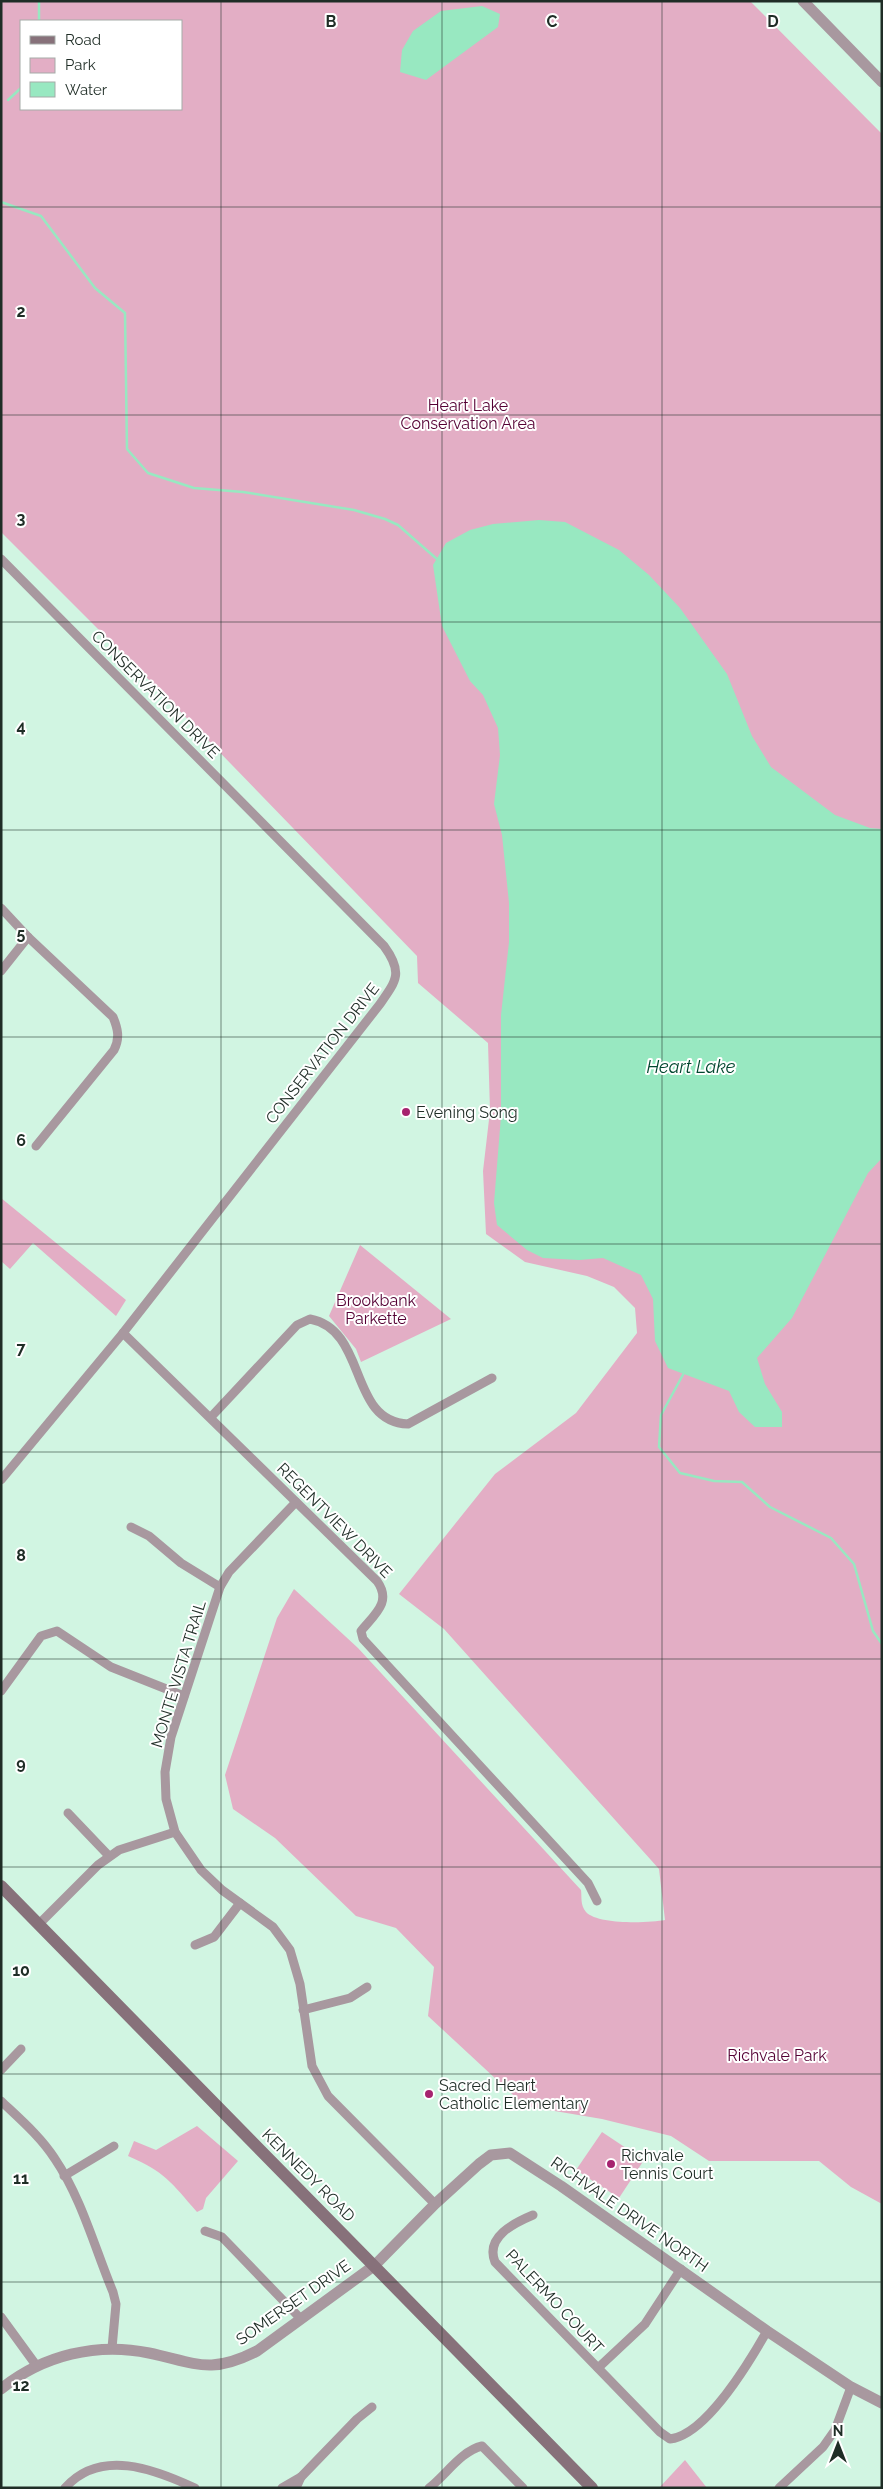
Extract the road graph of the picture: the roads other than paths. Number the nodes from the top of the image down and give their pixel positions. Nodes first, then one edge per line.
1 (803, 1) edge
2 (882, 82) edge
3 (1, 559) edge
4 (1, 908) edge
5 (28, 937) junction
6 (1, 971) edge
7 (36, 1146) dead end
8 (123, 1333) junction
9 (492, 1378) dead end
10 (211, 1416) junction
11 (1, 1480) edge
12 (296, 1502) junction
13 (131, 1527) dead end
14 (220, 1587) junction
15 (1, 1691) edge
16 (184, 1696) junction
17 (68, 1812) dead end
18 (176, 1832) junction
19 (110, 1856) junction
20 (1, 1886) edge
21 (597, 1901) dead end
22 (240, 1903) junction
23 (39, 1924) junction
24 (195, 1945) dead end
25 (367, 1987) dead end
26 (303, 2010) junction
27 (21, 2050) dead end
28 (1, 2070) edge
29 (1, 2100) edge
30 (114, 2146) dead end
31 (64, 2176) junction
32 (436, 2204) junction
33 (533, 2215) dead end
34 (205, 2231) dead end
35 (374, 2266) junction
36 (681, 2269) junction
37 (1, 2317) edge
38 (301, 2319) junction
39 (768, 2331) junction
40 (112, 2348) junction
41 (36, 2365) junction
42 (598, 2368) junction
43 (850, 2387) junction
44 (1, 2389) edge
45 (882, 2403) edge
46 (372, 2407) dead end
47 (301, 2477) junction
48 (66, 2488) edge
49 (194, 2488) edge
50 (282, 2488) edge
51 (296, 2488) edge
52 (429, 2488) edge
53 (523, 2488) edge
54 (592, 2488) edge
55 (779, 2488) edge

1 - 2 street
3 - 8 street, CONSERVATION DRIVE
4 - 5 street
5 - 6 street
5 - 7 street
8 - 10 street, REGENTVIEW DRIVE
8 - 11 street, CONSERVATION DRIVE
9 - 10 street
10 - 12 street, REGENTVIEW DRIVE
12 - 14 street, MONTE VISTA TRAIL
12 - 21 street, REGENTVIEW DRIVE
13 - 14 street
14 - 16 street, MONTE VISTA TRAIL
15 - 16 street
16 - 18 street, MONTE VISTA TRAIL
17 - 19 street
18 - 19 street
18 - 22 street, MONTE VISTA TRAIL
19 - 23 street
20 - 23 main road, KENNEDY ROAD
22 - 24 street
22 - 26 street, MONTE VISTA TRAIL
23 - 35 main road, KENNEDY ROAD
25 - 26 street
26 - 32 street, MONTE VISTA TRAIL
27 - 28 street
29 - 31 street
30 - 31 street
31 - 40 street
32 - 35 street, RICHVALE DRIVE NORTH
32 - 36 street, RICHVALE DRIVE NORTH
33 - 42 street, PALERMO COURT
34 - 38 street
35 - 38 street, SOMERSET DRIVE
35 - 54 main road, KENNEDY ROAD
36 - 39 street, RICHVALE DRIVE NORTH
36 - 42 street
37 - 41 street
38 - 40 street, SOMERSET DRIVE
39 - 42 street, PALERMO COURT
39 - 43 street, RICHVALE DRIVE NORTH
40 - 41 street, SOMERSET DRIVE
41 - 44 street, SOMERSET DRIVE
43 - 45 street, RICHVALE DRIVE NORTH
43 - 55 street
46 - 47 street
47 - 50 street
47 - 51 street
48 - 49 street
52 - 53 street

